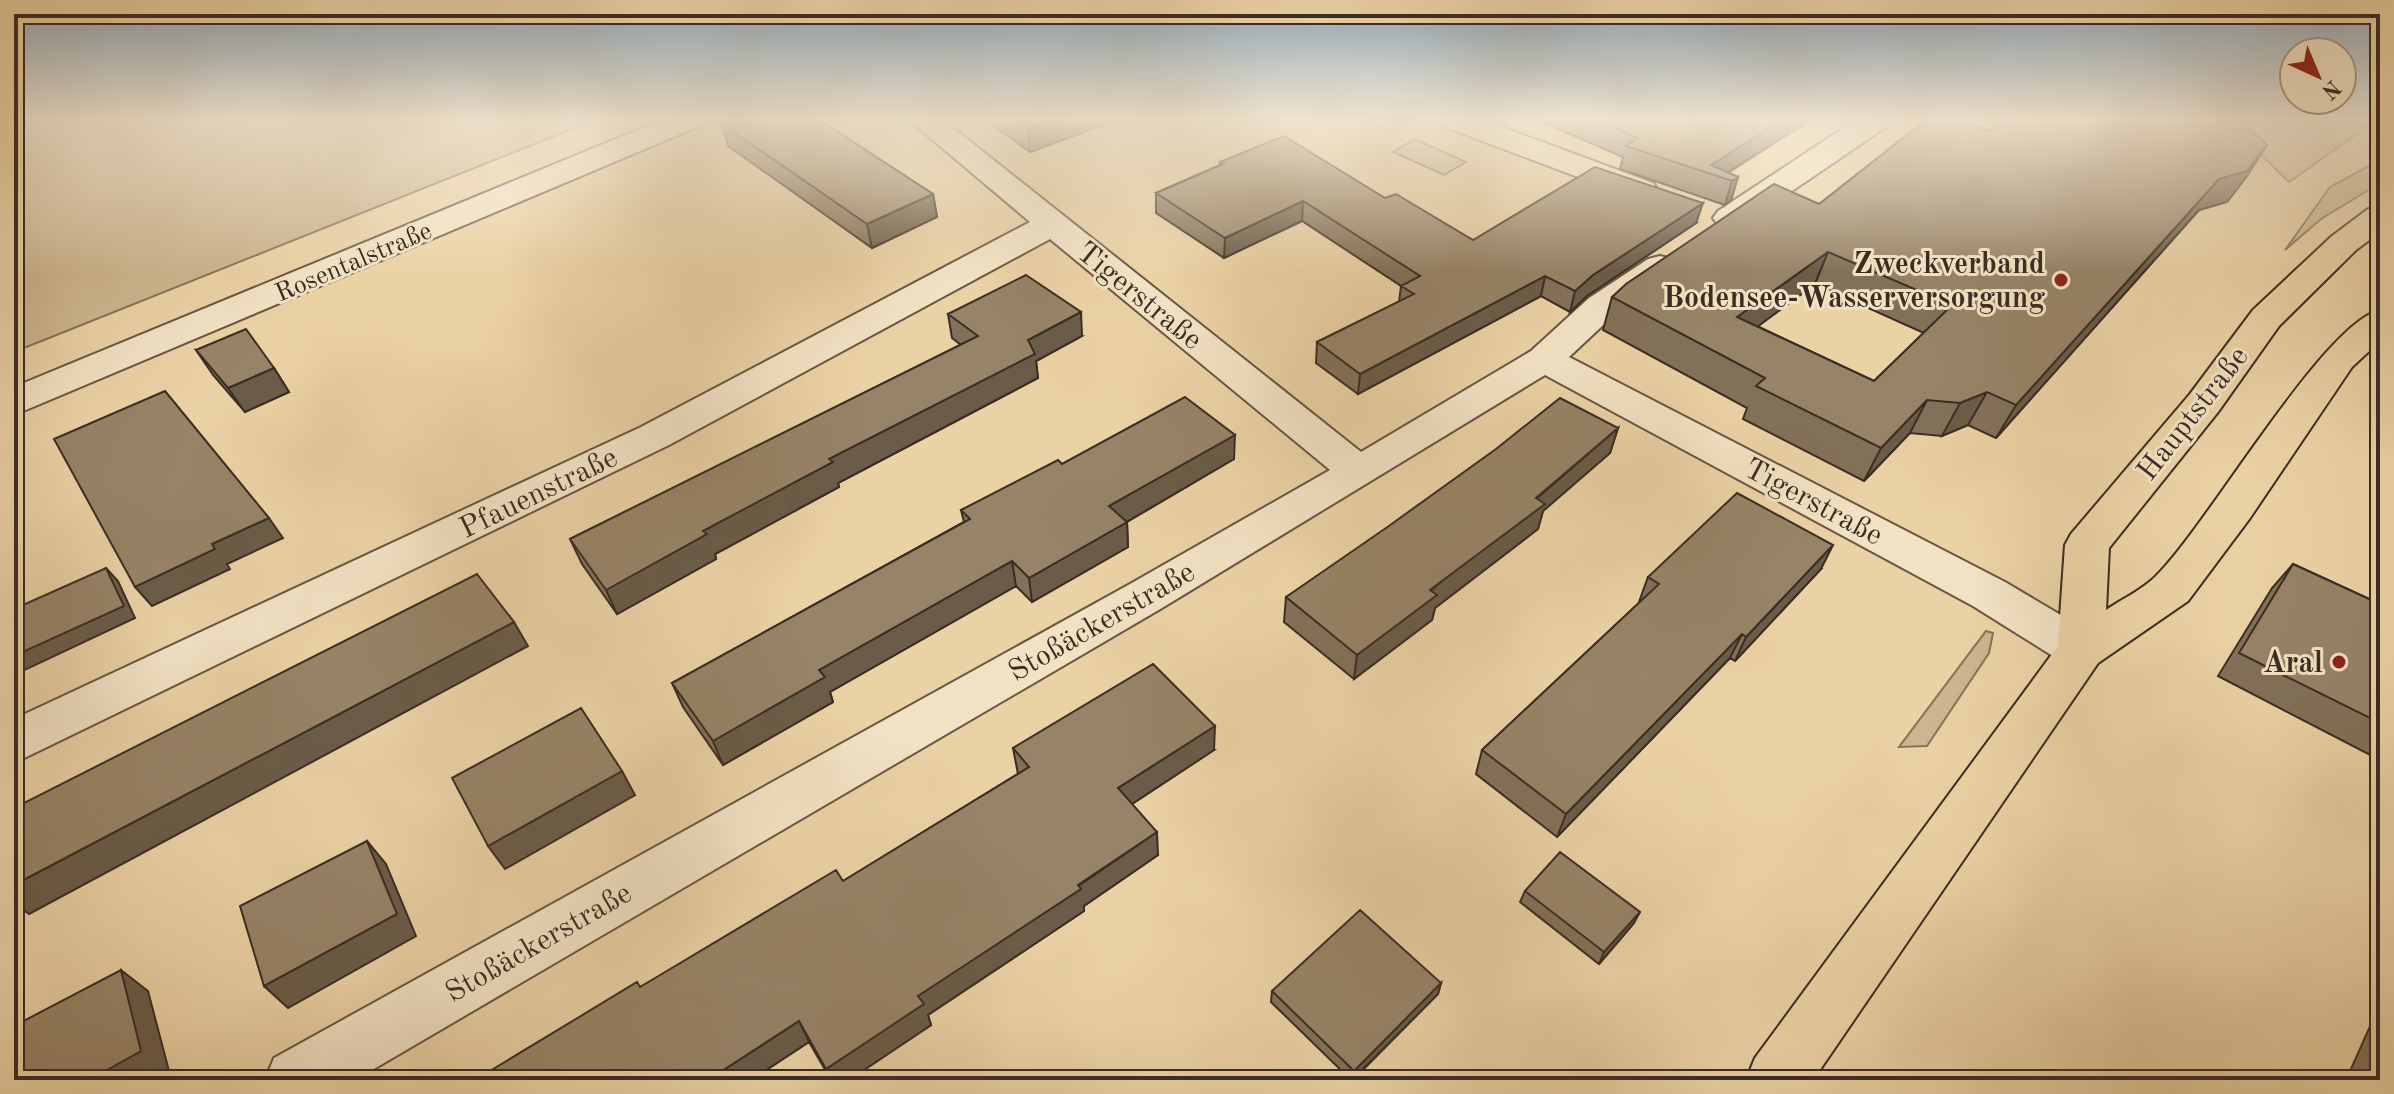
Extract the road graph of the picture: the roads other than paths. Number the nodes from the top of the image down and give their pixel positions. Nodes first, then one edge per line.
1 (569, 170) edge
2 (986, 170) edge
3 (1576, 170) edge
4 (1789, 170) edge
5 (2380, 216) edge
6 (1698, 222) junction
7 (1052, 224) junction
8 (2380, 321) edge
9 (1544, 359) junction
10 (14, 402) edge
11 (1358, 471) junction
12 (2081, 650) junction
13 (14, 742) edge
14 (296, 1080) edge
15 (1777, 1080) edge

1 - 10 street, Rosentalstraße
2 - 7 street, Tigerstraße
3 - 6 street
4 - 6 street, Stoßäckerstraße
5 - 12 main road, Hauptstraße
6 - 9 street, Stoßäckerstraße
7 - 11 street, Tigerstraße
7 - 13 street, Pfauenstraße
8 - 12 main road
9 - 11 street, Stoßäckerstraße
9 - 12 street, Tigerstraße
11 - 14 street, Stoßäckerstraße
12 - 15 main road

